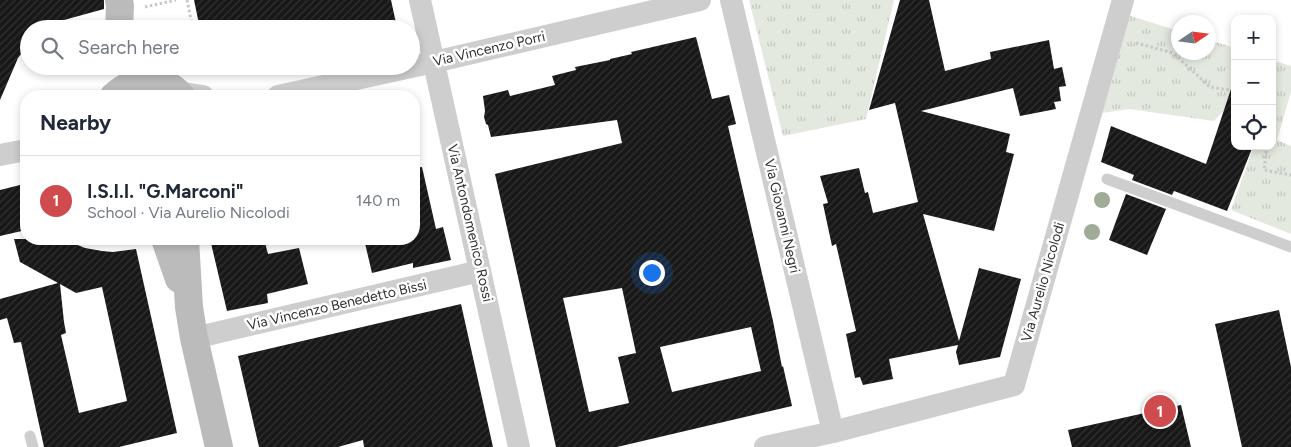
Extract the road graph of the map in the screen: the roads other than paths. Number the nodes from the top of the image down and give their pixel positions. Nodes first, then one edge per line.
1 (420, 0) edge
2 (700, 0) edge
3 (731, 0) edge
4 (1123, 0) edge
5 (434, 62) junction
6 (420, 65) edge
7 (115, 75) edge
8 (374, 75) edge
9 (170, 85) edge
10 (114, 90) edge
11 (121, 90) edge
12 (185, 90) edge
13 (306, 90) edge
14 (20, 151) edge
15 (0, 155) edge
16 (1108, 179) dead end
17 (167, 245) edge
18 (186, 245) edge
19 (1291, 247) edge
20 (480, 271) junction
21 (189, 307) junction
22 (194, 338) junction
23 (833, 432) junction
24 (216, 446) edge
25 (520, 447) edge
26 (765, 447) edge

1 - 5 street, Via Antondomenico Rossi
2 - 5 street, Via Vincenzo Porri
3 - 23 street, Via Giovanni Negri
4 - 23 street, Via Aurelio Nicolodi
5 - 6 street, Via Vincenzo Porri
5 - 20 street, Via Antondomenico Rossi
7 - 10 main road
8 - 13 street, Via Vincenzo Porri
9 - 11 main road
9 - 12 street
14 - 15 street
16 - 19 lane
17 - 21 main road
18 - 21 main road
20 - 22 street, Via Vincenzo Benedetto Bissi
20 - 25 street, Via Antondomenico Rossi
21 - 22 main road
22 - 24 main road
23 - 26 street

